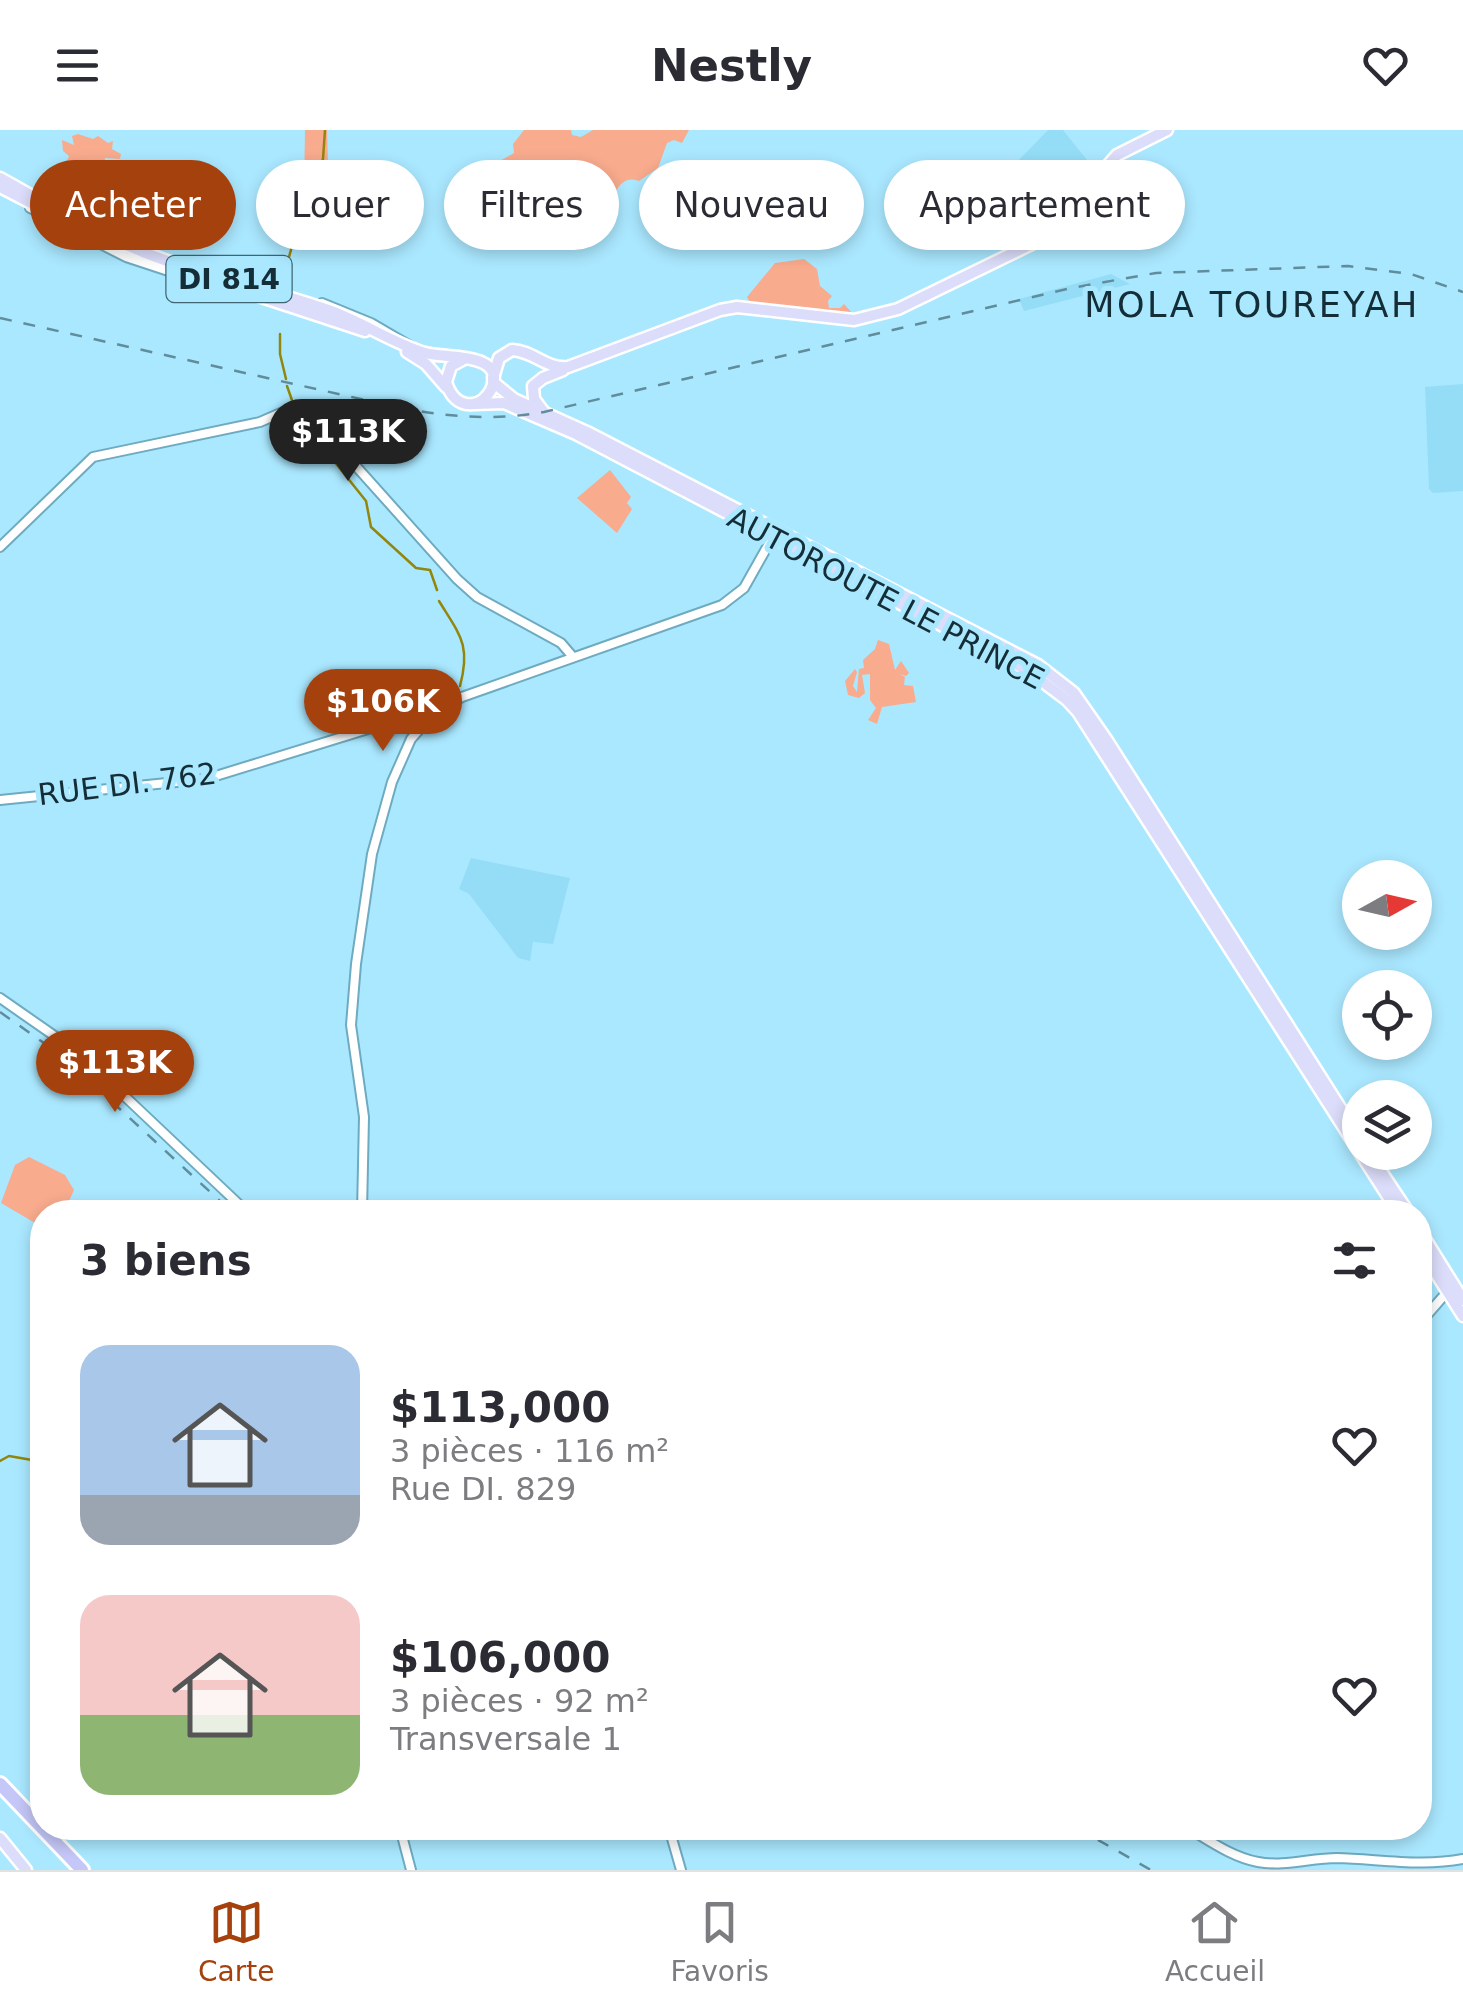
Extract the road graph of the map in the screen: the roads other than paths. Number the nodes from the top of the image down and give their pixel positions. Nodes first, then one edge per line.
1 (1167, 130) edge
2 (0, 176) edge
3 (0, 189) edge
4 (470, 358) junction
5 (582, 362) junction
6 (493, 380) junction
7 (448, 391) junction
8 (474, 404) junction
9 (543, 412) junction
10 (775, 533) junction
11 (0, 547) edge
12 (573, 657) junction
13 (427, 720) junction
14 (0, 800) edge
15 (1, 997) edge
16 (1342, 1111) edge
17 (1380, 1170) edge
18 (234, 1200) edge
19 (362, 1200) edge
20 (1390, 1200) edge
21 (1400, 1200) edge
22 (1432, 1250) edge
23 (1432, 1267) edge
24 (1448, 1292) junction
25 (1463, 1300) edge
26 (1432, 1310) edge
27 (1463, 1316) edge
28 (0, 1773) edge
29 (0, 1784) edge
30 (30, 1806) edge
31 (30, 1814) edge
32 (0, 1838) edge
33 (56, 1840) edge
34 (60, 1840) edge
35 (403, 1840) edge
36 (672, 1840) edge
37 (1208, 1840) edge
38 (1463, 1860) edge
39 (26, 1870) edge
40 (86, 1870) edge
41 (411, 1870) edge
42 (681, 1870) edge

1 - 5 main road
2 - 4 main road, DI 814
3 - 7 main road, DI 814
4 - 5 main road
4 - 6 main road
4 - 7 main road
5 - 6 main road
5 - 9 main road
6 - 8 main road
6 - 9 main road, AUTOROUTE LE PRINCE
7 - 8 main road
8 - 10 main road, AUTOROUTE LE PRINCE
9 - 10 main road, AUTOROUTE LE PRINCE
10 - 12 street
10 - 16 main road, AUTOROUTE LE PRINCE
10 - 20 main road, AUTOROUTE LE PRINCE
11 - 12 street
12 - 13 street
13 - 14 street, RUE DI. 762
13 - 19 street
15 - 18 street
17 - 21 main road
22 - 25 main road
23 - 24 main road
24 - 26 street
24 - 27 main road
28 - 30 highway
29 - 31 highway
32 - 39 main road
33 - 40 highway
34 - 40 highway
35 - 41 street
36 - 42 street
37 - 38 street

